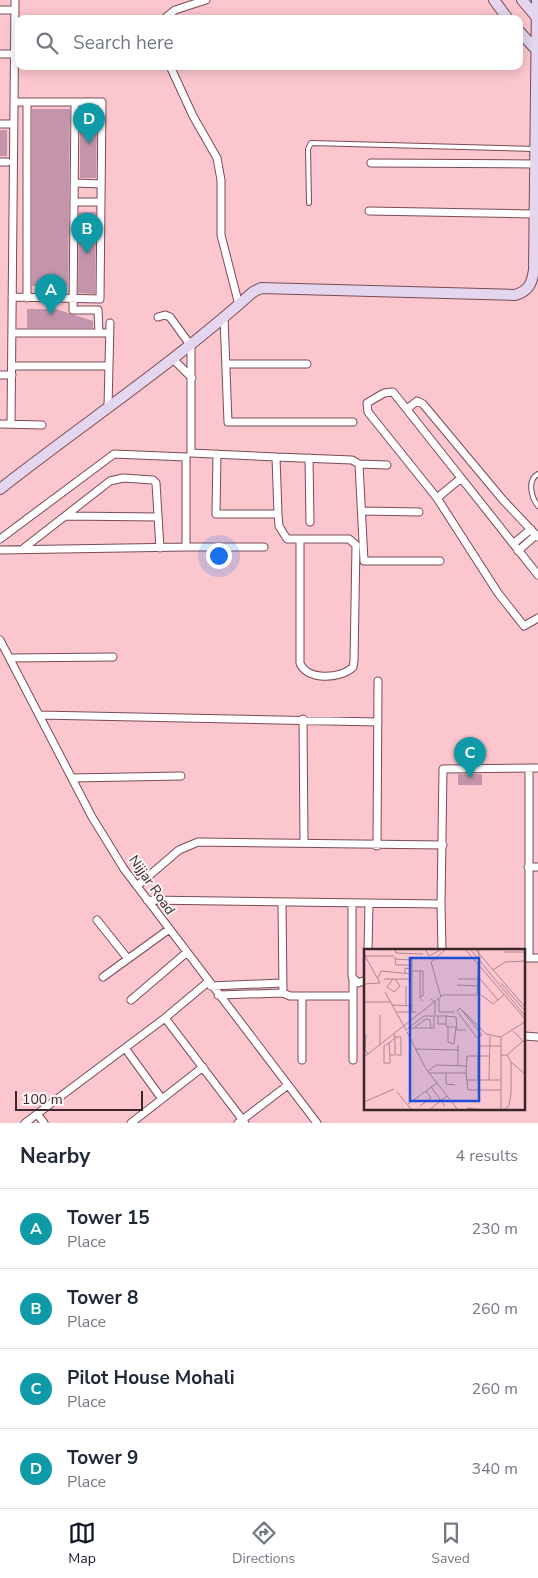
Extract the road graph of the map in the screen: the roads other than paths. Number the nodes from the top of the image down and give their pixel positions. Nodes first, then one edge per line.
1 (15, 0) edge
2 (206, 0) edge
3 (494, 0) edge
4 (522, 0) edge
5 (537, 0) edge
6 (0, 10) edge
7 (15, 10) junction
8 (169, 15) edge
9 (505, 15) edge
10 (537, 18) edge
11 (523, 35) edge
12 (538, 52) edge
13 (0, 54) edge
14 (15, 54) junction
15 (172, 70) edge
16 (14, 102) junction
17 (27, 102) junction
18 (75, 102) junction
19 (0, 124) edge
20 (14, 124) junction
21 (534, 149) junction
22 (371, 163) dead end
23 (535, 172) edge
24 (75, 183) junction
25 (101, 184) junction
26 (74, 202) junction
27 (101, 202) junction
28 (309, 203) dead end
29 (368, 211) dead end
30 (534, 214) junction
31 (536, 273) edge
32 (12, 297) junction
33 (27, 298) junction
34 (74, 298) junction
35 (239, 305) junction
36 (158, 317) dead end
37 (224, 318) junction
38 (110, 323) dead end
39 (12, 333) junction
40 (99, 333) junction
41 (109, 333) junction
42 (190, 346) junction
43 (173, 359) junction
44 (227, 364) junction
45 (307, 364) dead end
46 (12, 366) junction
47 (108, 366) junction
48 (0, 375) edge
49 (12, 375) junction
50 (192, 378) junction
51 (108, 407) junction
52 (407, 409) junction
53 (353, 422) dead end
54 (0, 424) edge
55 (11, 424) junction
56 (42, 425) dead end
57 (217, 454) junction
58 (276, 457) junction
59 (309, 458) junction
60 (359, 464) junction
61 (387, 465) dead end
62 (538, 474) edge
63 (460, 479) junction
64 (0, 489) edge
65 (437, 498) junction
66 (538, 506) edge
67 (363, 511) junction
68 (419, 512) dead end
69 (278, 514) junction
70 (66, 516) junction
71 (158, 517) junction
72 (310, 522) dead end
73 (535, 534) edge
74 (0, 539) edge
75 (300, 539) junction
76 (513, 544) junction
77 (264, 546) dead end
78 (186, 547) junction
79 (24, 548) junction
80 (160, 548) junction
81 (0, 550) edge
82 (518, 551) junction
83 (440, 561) dead end
84 (538, 575) edge
85 (538, 618) edge
86 (0, 640) edge
87 (113, 657) dead end
88 (10, 658) junction
89 (378, 681) dead end
90 (39, 716) junction
91 (303, 719) junction
92 (378, 722) junction
93 (529, 768) junction
94 (538, 768) edge
95 (181, 776) dead end
96 (72, 778) junction
97 (304, 842) junction
98 (377, 846) junction
99 (443, 846) junction
100 (528, 867) junction
101 (538, 867) edge
102 (137, 886) junction
103 (147, 900) junction
104 (282, 902) junction
105 (352, 904) junction
106 (369, 904) junction
107 (441, 904) junction
108 (97, 920) dead end
109 (168, 930) junction
110 (368, 949) edge
111 (442, 949) edge
112 (186, 954) junction
113 (527, 958) edge
114 (538, 958) edge
115 (128, 959) junction
116 (103, 977) dead end
117 (353, 980) junction
118 (364, 981) edge
119 (282, 983) junction
120 (209, 984) junction
121 (283, 993) junction
122 (218, 995) junction
123 (302, 996) junction
124 (352, 996) junction
125 (131, 1000) dead end
126 (165, 1018) junction
127 (125, 1048) junction
128 (302, 1060) dead end
129 (353, 1060) dead end
130 (203, 1067) junction
131 (288, 1085) junction
132 (162, 1099) junction
133 (38, 1115) junction
134 (242, 1122) edge
135 (25, 1123) edge
136 (44, 1123) edge
137 (131, 1123) edge
138 (317, 1123) edge

1 - 7 street
2 - 8 street
3 - 9 street
4 - 10 street
5 - 10 street
6 - 7 street
7 - 14 street
10 - 12 street
11 - 12 street
12 - 21 street
13 - 14 street
14 - 16 street
15 - 35 street
16 - 17 street
16 - 20 street
17 - 18 street
17 - 33 street
18 - 24 street
18 - 25 street
19 - 20 street
20 - 32 street
21 - 23 street
21 - 28 lane
22 - 23 street
23 - 30 street
24 - 25 street
24 - 26 street
25 - 27 street
26 - 27 street
26 - 34 street
27 - 34 street
29 - 30 street
30 - 31 street
31 - 35 street
32 - 33 street
32 - 39 street
33 - 34 street
34 - 40 street
35 - 37 street
36 - 42 street
37 - 42 street
37 - 44 street
38 - 41 street
39 - 40 street
39 - 46 street
40 - 41 street
41 - 47 street
42 - 43 street
42 - 50 street
43 - 50 street
43 - 51 street
44 - 45 street
44 - 53 street
46 - 47 street
46 - 49 street
47 - 51 street
48 - 49 street
49 - 55 street
50 - 57 street
51 - 64 street
52 - 63 street
52 - 65 street
52 - 73 street
54 - 55 street
55 - 56 street
57 - 58 street
57 - 69 street
58 - 59 street
58 - 69 street
59 - 60 street
59 - 72 street
60 - 61 street
60 - 67 street
62 - 66 lane
63 - 65 street
63 - 76 street
65 - 85 street
67 - 68 street
67 - 83 street
69 - 75 street
70 - 71 street
70 - 71 street
70 - 79 street
71 - 80 street
73 - 76 street
73 - 82 street
74 - 78 street
75 - 75 street
76 - 82 street
77 - 78 street
78 - 80 street
79 - 80 street
79 - 81 street
82 - 84 street
86 - 88 street, Nijjar Road
87 - 88 street
88 - 90 street, Nijjar Road
89 - 92 street
90 - 91 street
90 - 96 street, Nijjar Road
91 - 92 street
91 - 97 street
92 - 98 street
93 - 94 street
93 - 99 street
93 - 100 street
95 - 96 street
96 - 102 street, Nijjar Road
97 - 98 street
97 - 102 street
98 - 99 street
99 - 107 street
100 - 101 street
100 - 113 street
102 - 103 street, Nijjar Road
103 - 104 street
103 - 109 street, Nijjar Road
104 - 105 street
104 - 119 street
105 - 106 street
105 - 117 street
106 - 107 street
106 - 110 street
107 - 111 street
108 - 115 street
109 - 112 street, Nijjar Road
109 - 115 street
112 - 120 street, Nijjar Road
112 - 125 street
113 - 114 street
115 - 116 street
117 - 118 street
117 - 124 street
119 - 120 street
119 - 121 street
120 - 122 street, Nijjar Road
120 - 126 street
121 - 122 street
121 - 123 street
122 - 131 street, Nijjar Road
123 - 124 street
123 - 128 street
124 - 129 street
126 - 127 street
126 - 130 street
127 - 132 street
127 - 133 street
130 - 132 street
130 - 134 street
131 - 134 street
131 - 138 street, Nijjar Road
132 - 137 street
133 - 135 street
133 - 136 street

